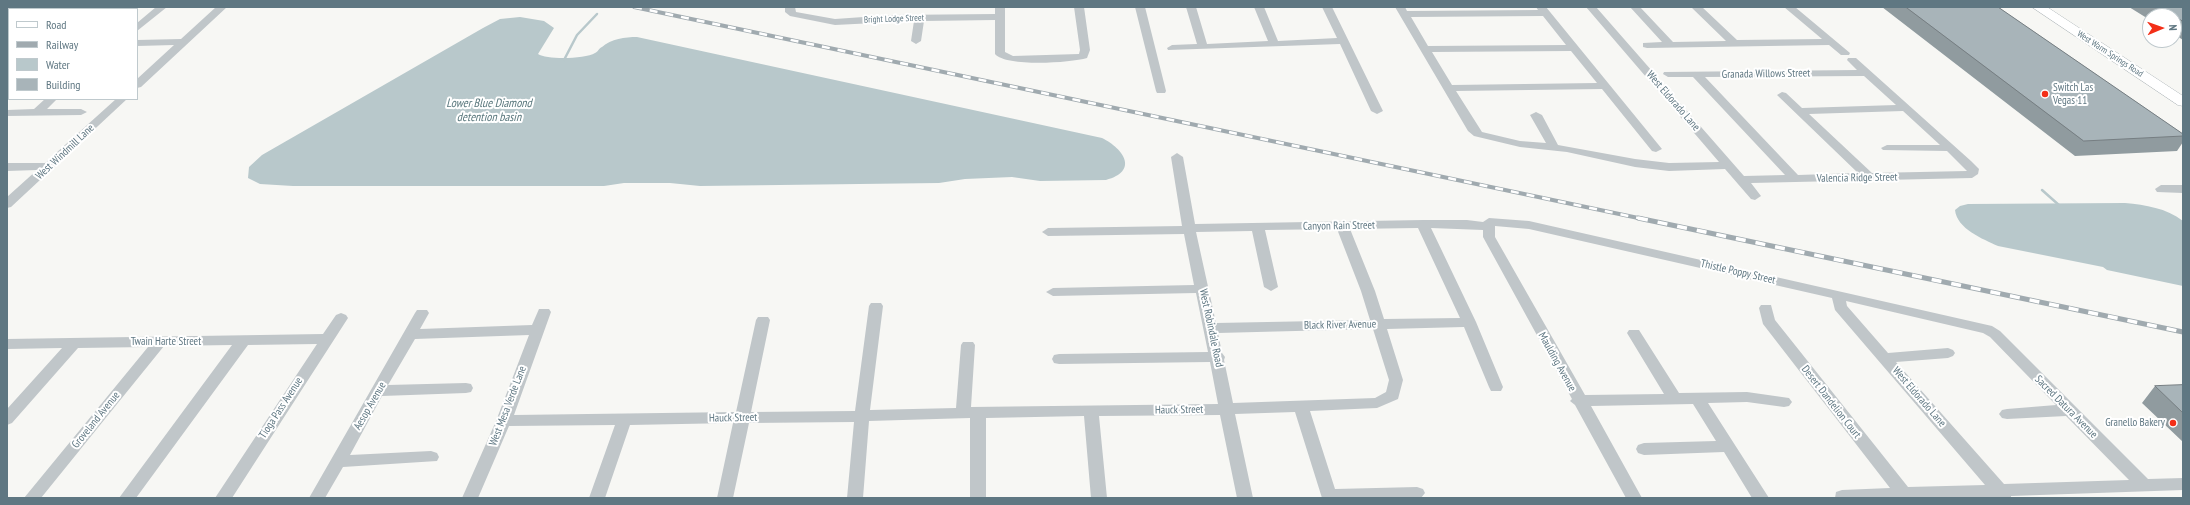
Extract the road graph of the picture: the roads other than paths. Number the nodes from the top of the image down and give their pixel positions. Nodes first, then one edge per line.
1 (162, 7) edge
2 (222, 7) edge
3 (1079, 7) edge
4 (1140, 7) edge
5 (1191, 7) edge
6 (1259, 7) edge
7 (1327, 7) edge
8 (1591, 7) edge
9 (1635, 7) edge
10 (1696, 7) edge
11 (1789, 7) edge
12 (2038, 7) edge
13 (2054, 7) edge
14 (790, 10) edge
15 (1402, 10) edge
16 (1543, 10) edge
17 (1000, 12) edge
18 (919, 18) junction
19 (138, 27) edge
20 (916, 41) dead end
21 (1344, 41) junction
22 (183, 42) junction
23 (1830, 42) junction
24 (138, 43) edge
25 (1734, 43) junction
26 (1274, 44) junction
27 (1670, 44) junction
28 (1647, 45) dead end
29 (1203, 46) junction
30 (1172, 48) dead end
31 (1574, 48) junction
32 (1425, 49) junction
33 (1865, 73) junction
34 (1668, 74) dead end
35 (1696, 74) junction
36 (138, 84) edge
37 (1605, 86) junction
38 (1448, 88) junction
39 (1161, 91) dead end
40 (2183, 91) edge
41 (1782, 95) dead end
42 (51, 100) edge
43 (121, 100) edge
44 (2183, 102) edge
45 (1904, 108) junction
46 (1377, 111) dead end
47 (1800, 111) junction
48 (82, 112) dead end
49 (7, 113) edge
50 (36, 113) junction
51 (1536, 115) dead end
52 (1553, 147) junction
53 (1887, 148) dead end
54 (1949, 148) junction
55 (1656, 149) dead end
56 (1177, 157) dead end
57 (1725, 161) junction
58 (49, 166) junction
59 (7, 167) edge
60 (1870, 178) junction
61 (1795, 179) junction
62 (1741, 180) junction
63 (2161, 189) dead end
64 (2183, 189) edge
65 (1755, 196) dead end
66 (7, 204) edge
67 (1423, 224) junction
68 (1489, 225) junction
69 (1342, 226) junction
70 (1258, 228) junction
71 (1189, 229) junction
72 (1048, 232) dead end
73 (1271, 287) dead end
74 (1202, 289) junction
75 (1053, 292) dead end
76 (1838, 294) junction
77 (876, 306) dead end
78 (1766, 308) dead end
79 (544, 312) dead end
80 (422, 313) dead end
81 (341, 318) dead end
82 (763, 320) dead end
83 (1469, 322) junction
84 (1377, 324) junction
85 (1211, 328) junction
86 (1987, 329) joint
87 (536, 330) junction
88 (1634, 333) dead end
89 (411, 334) junction
90 (326, 339) junction
91 (243, 341) junction
92 (75, 342) junction
93 (160, 342) junction
94 (7, 344) edge
95 (968, 345) dead end
96 (1948, 353) dead end
97 (1218, 357) junction
98 (1885, 358) junction
99 (1059, 359) dead end
100 (1496, 387) dead end
101 (466, 388) dead end
102 (379, 392) junction
103 (1698, 399) junction
104 (1676, 400) junction
105 (1578, 401) junction
106 (1784, 402) dead end
107 (1301, 405) junction
108 (1228, 409) junction
109 (2070, 410) junction
110 (1091, 411) junction
111 (971, 412) junction
112 (2007, 414) dead end
113 (862, 416) junction
114 (743, 418) junction
115 (7, 419) edge
116 (624, 420) junction
117 (504, 421) junction
118 (1728, 446) junction
119 (1644, 449) dead end
120 (432, 458) dead end
121 (339, 462) junction
122 (2183, 484) edge
123 (2145, 486) junction
124 (1417, 493) dead end
125 (1903, 494) junction
126 (2004, 495) edge
127 (1842, 496) dead end
128 (1330, 497) edge
129 (32, 498) edge
130 (128, 498) edge
131 (223, 498) edge
132 (318, 498) edge
133 (470, 498) edge
134 (598, 498) edge
135 (725, 498) edge
136 (855, 498) edge
137 (978, 498) edge
138 (1099, 498) edge
139 (1245, 498) edge
140 (1634, 498) edge
141 (1761, 498) edge

1 - 19 street
2 - 22 street
3 - 17 street
4 - 39 street
5 - 29 street
6 - 26 street
7 - 21 street
8 - 57 street, West Eldorado Lane
9 - 27 street
10 - 25 street
11 - 23 street
12 - 44 main road, West Warm Springs Road
13 - 40 main road, West Warm Springs Road
14 - 18 street, Bright Lodge Street
15 - 16 street
15 - 32 street
16 - 31 street
17 - 18 street, Bright Lodge Street
18 - 20 street
21 - 26 street
21 - 46 street
22 - 24 street
22 - 36 street
23 - 25 street
23 - 33 street
25 - 27 street
26 - 29 street
27 - 28 street
29 - 30 street
31 - 32 street
31 - 37 street
32 - 38 street
33 - 35 street, Granada Willows Street
33 - 45 street
34 - 35 street, Granada Willows Street
35 - 61 street
37 - 38 street
37 - 55 street
38 - 52 street
41 - 47 street
42 - 50 street
43 - 58 street, West Windmill Lane
45 - 47 street
45 - 54 street
47 - 60 street
48 - 50 street
49 - 50 street
51 - 52 street
52 - 57 street
53 - 54 street
54 - 60 street, Valencia Ridge Street
56 - 71 street, West Robindale Road
57 - 62 street, West Eldorado Lane
58 - 59 street
58 - 66 street, West Windmill Lane
60 - 61 street, Valencia Ridge Street
61 - 62 street, Valencia Ridge Street
62 - 65 street, West Eldorado Lane
63 - 64 street
67 - 68 street, Canyon Rain Street
67 - 69 street, Canyon Rain Street
67 - 83 street
68 - 76 street, Thistle Poppy Street
68 - 105 street, Maulding Avenue
69 - 70 street, Canyon Rain Street
69 - 84 street
70 - 71 street, Canyon Rain Street
70 - 73 street
71 - 72 street, Canyon Rain Street
71 - 74 street, West Robindale Road
74 - 75 street
74 - 85 street, West Robindale Road
76 - 86 street, Thistle Poppy Street
76 - 98 street, West Eldorado Lane
77 - 113 street
78 - 125 street, Desert Dandelion Court
79 - 87 street, West Mesa Verde Lane
80 - 89 street, Aesop Avenue
81 - 90 street, Tioga Pass Avenue
82 - 114 street
83 - 84 street, Black River Avenue
83 - 100 street
84 - 85 street, Black River Avenue
84 - 107 street, Hauck Street
85 - 97 street, West Robindale Road
86 - 109 street, Sacred Datura Avenue
87 - 89 street
87 - 117 street, West Mesa Verde Lane
88 - 104 street
89 - 102 street, Aesop Avenue
90 - 91 street, Twain Harte Street
90 - 131 street, Tioga Pass Avenue
91 - 93 street, Twain Harte Street
91 - 130 street
92 - 93 street, Twain Harte Street
92 - 94 street, Twain Harte Street
92 - 115 street
93 - 129 street, Groveland Avenue
95 - 111 street
96 - 98 street
97 - 99 street
97 - 108 street, West Robindale Road
98 - 126 street, West Eldorado Lane
101 - 102 street
102 - 121 street, Aesop Avenue
103 - 104 street
103 - 106 street
103 - 118 street
104 - 105 street
105 - 140 street, Maulding Avenue
107 - 108 street, Hauck Street
107 - 128 street
108 - 110 street, Hauck Street
108 - 139 street, West Robindale Road
109 - 112 street
109 - 123 street, Sacred Datura Avenue
110 - 111 street, Hauck Street
110 - 138 street
111 - 113 street, Hauck Street
111 - 137 street
113 - 114 street, Hauck Street
113 - 136 street
114 - 116 street, Hauck Street
114 - 135 street
116 - 117 street, Hauck Street
116 - 134 street
117 - 133 street, West Mesa Verde Lane
118 - 119 street
118 - 141 street
120 - 121 street
121 - 132 street, Aesop Avenue
122 - 123 street
123 - 126 street
124 - 128 street
125 - 126 street
125 - 127 street

